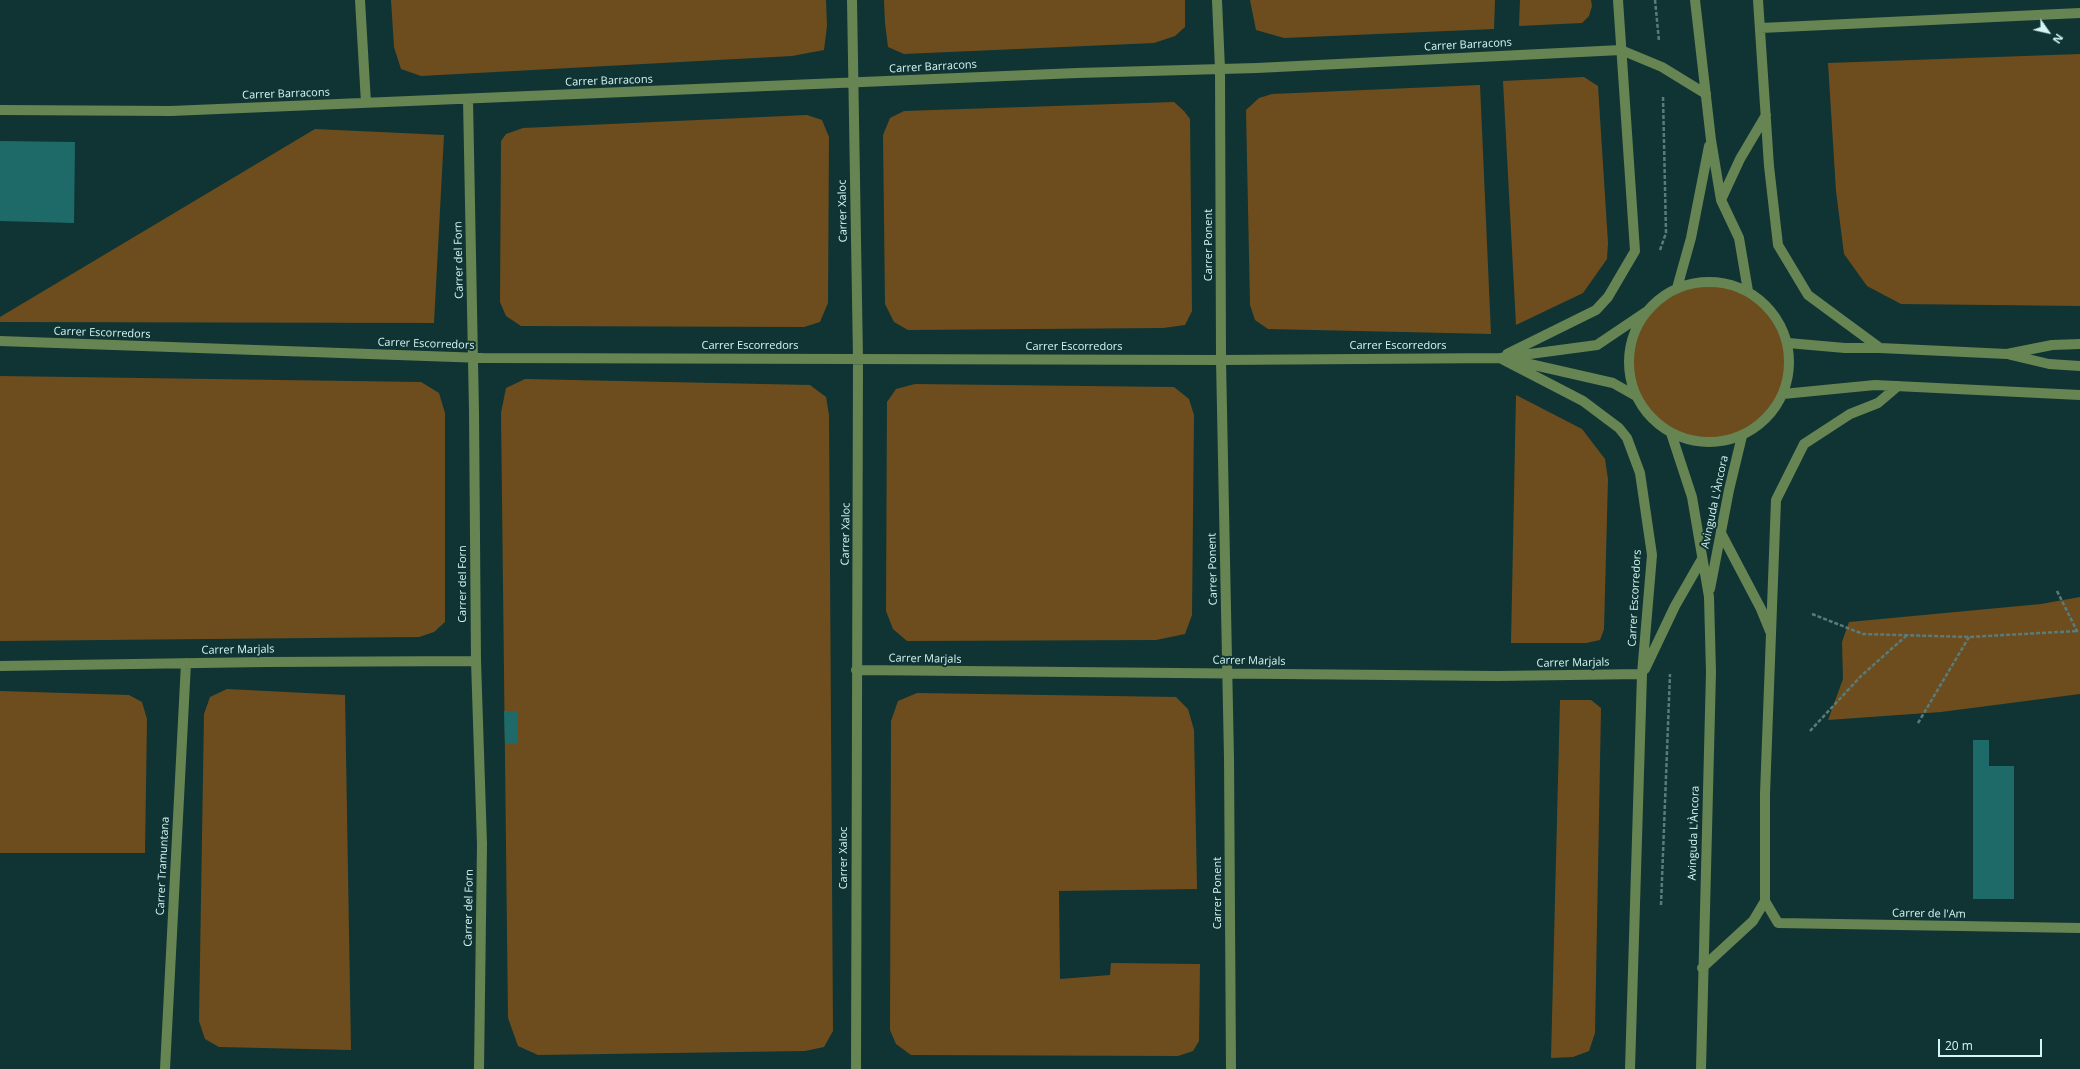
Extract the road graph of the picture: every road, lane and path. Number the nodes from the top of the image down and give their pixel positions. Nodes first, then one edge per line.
1 (360, 0) edge
2 (852, 0) edge
3 (1217, 0) edge
4 (1618, 0) edge
5 (1695, 0) edge
6 (1758, 0) edge
7 (2080, 13) edge
8 (1761, 28) junction
9 (1621, 50) junction
10 (1220, 69) junction
11 (853, 83) junction
12 (1706, 94) junction
13 (468, 99) junction
14 (366, 103) junction
15 (0, 110) edge
16 (1766, 115) junction
17 (1711, 140) junction
18 (1721, 200) junction
19 (1677, 288) junction
20 (1748, 291) junction
21 (1646, 312) junction
22 (0, 341) edge
23 (1788, 343) junction
24 (2080, 344) edge
25 (1880, 348) junction
26 (2007, 354) junction
27 (473, 357) junction
28 (858, 358) junction
29 (1500, 358) junction
30 (1221, 360) junction
31 (2080, 366) edge
32 (1898, 386) junction
33 (1783, 394) junction
34 (2080, 395) edge
35 (1636, 396) junction
36 (1671, 433) junction
37 (1742, 436) junction
38 (1721, 533) junction
39 (1702, 559) junction
40 (2057, 591) dead end
41 (1709, 597) junction
42 (1812, 614) dead end
43 (2078, 632) edge
44 (1906, 635) junction
45 (1772, 636) junction
46 (1969, 637) junction
47 (476, 661) junction
48 (186, 663) junction
49 (0, 666) edge
50 (856, 670) junction
51 (1228, 673) junction
52 (1642, 674) junction
53 (1918, 723) dead end
54 (1810, 730) dead end
55 (1765, 901) junction
56 (2080, 928) edge
57 (1702, 968) junction
58 (165, 1069) edge
59 (479, 1069) edge
60 (856, 1069) edge
61 (1231, 1069) edge
62 (1630, 1069) edge
63 (1701, 1069) edge

1 - 14 street
2 - 11 street, Carrer Xaloc
3 - 10 street
4 - 9 street
5 - 12 street
6 - 8 street
7 - 8 street
8 - 16 street
9 - 10 street, Carrer Barracons
9 - 12 street, Carrer Barracons
9 - 29 street
10 - 11 street, Carrer Barracons
10 - 30 street, Carrer Ponent
11 - 13 street, Carrer Barracons
11 - 28 street, Carrer Xaloc
12 - 17 street
13 - 14 street, Carrer Barracons
13 - 27 street, Carrer del Forn
14 - 15 street, Carrer Barracons
16 - 18 street
16 - 25 street
17 - 18 street
17 - 19 street
18 - 20 street
19 - 20 street
19 - 21 street
20 - 23 street
21 - 29 street, Carrer Escorredors
21 - 35 street
22 - 27 street, Carrer Escorredors
23 - 25 street
23 - 33 street
24 - 26 street
25 - 26 street
26 - 31 street
27 - 28 street, Carrer Escorredors
27 - 47 street, Carrer del Forn
28 - 30 street, Carrer Escorredors
28 - 50 street, Carrer Xaloc
29 - 30 street, Carrer Escorredors
29 - 35 street, Carrer Escorredors
29 - 52 street, Carrer Escorredors
30 - 51 street, Carrer Ponent
32 - 33 street
32 - 34 street
32 - 45 street
33 - 37 street
35 - 36 street
36 - 37 street
36 - 39 street, Avinguda L'Àncora
37 - 38 street, Avinguda L'Àncora
38 - 41 street, Avinguda L'Àncora
38 - 45 street
39 - 41 street, Avinguda L'Àncora
39 - 52 street
40 - 43 path
41 - 57 street, Avinguda L'Àncora
42 - 44 path
43 - 46 path
44 - 46 path
44 - 54 path
45 - 55 street
46 - 53 path
47 - 48 street, Carrer Marjals
47 - 59 street, Carrer del Forn
48 - 49 street, Carrer Marjals
48 - 58 street, Carrer Tramuntana
50 - 51 street, Carrer Marjals
50 - 60 street, Carrer Xaloc
51 - 52 street, Carrer Marjals
51 - 61 street, Carrer Ponent
52 - 62 street, Carrer Escorredors
55 - 56 street, Carrer de l'Am
55 - 57 street
57 - 63 street, Avinguda L'Àncora

